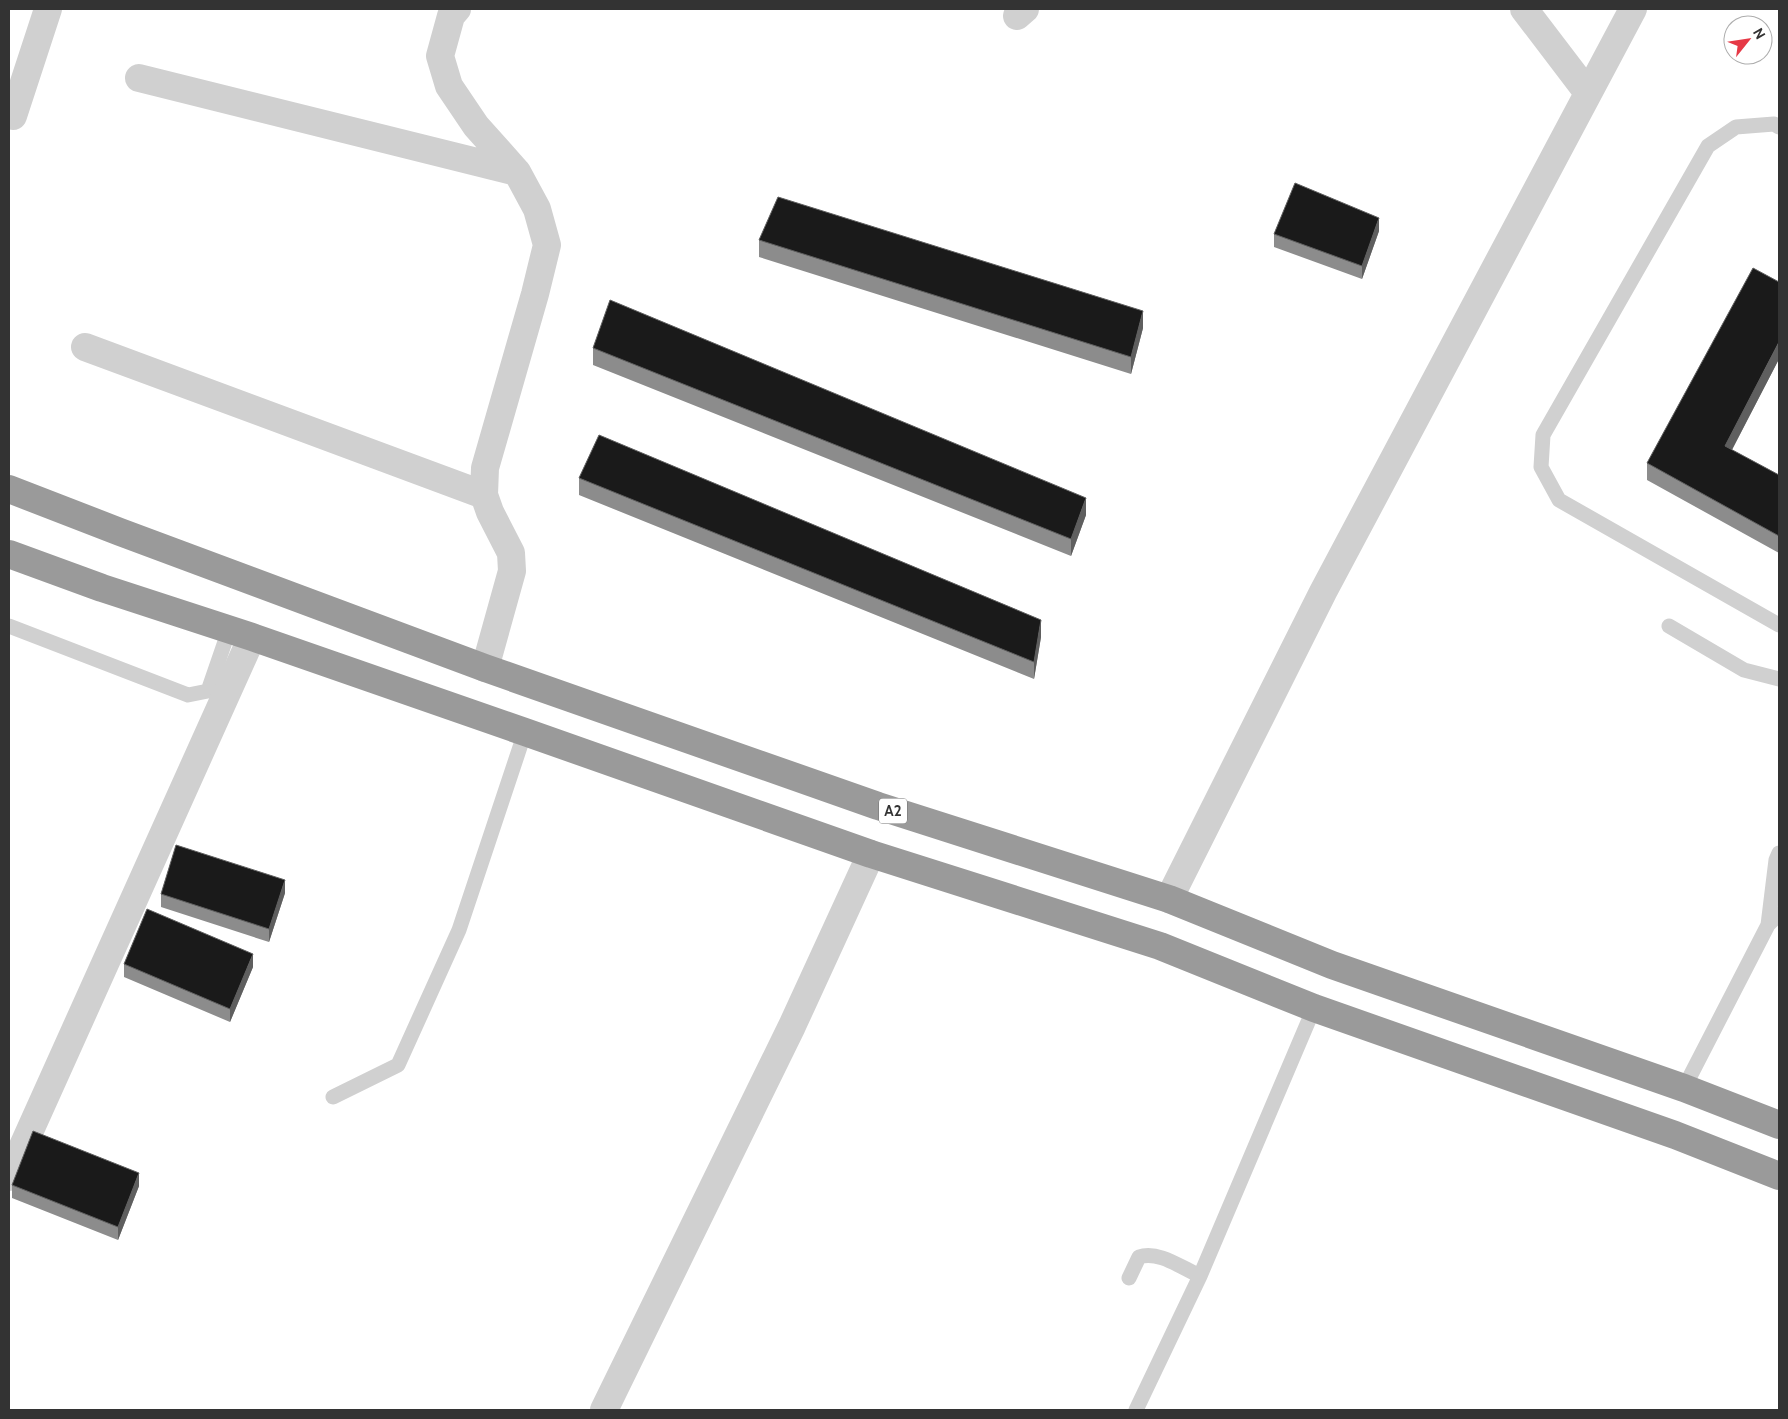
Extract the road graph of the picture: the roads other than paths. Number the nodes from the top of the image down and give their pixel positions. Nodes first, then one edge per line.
1 (48, 9) edge
2 (457, 9) edge
3 (1524, 9) edge
4 (1634, 9) edge
5 (139, 78) dead end
6 (1588, 93) junction
7 (13, 116) dead end
8 (1779, 128) edge
9 (517, 172) junction
10 (86, 347) dead end
11 (9, 489) edge
12 (484, 495) junction
13 (9, 554) edge
14 (1779, 625) edge
15 (9, 626) edge
16 (1669, 626) dead end
17 (240, 633) junction
18 (485, 668) junction
19 (1779, 679) edge
20 (525, 732) junction
21 (1779, 852) edge
22 (870, 854) junction
23 (1169, 899) junction
24 (1774, 920) edge
25 (1314, 1008) junction
26 (1684, 1088) junction
27 (333, 1097) dead end
28 (1779, 1125) edge
29 (1779, 1176) edge
30 (9, 1178) edge
31 (1200, 1276) junction
32 (1129, 1278) dead end
33 (604, 1410) edge
34 (1136, 1410) edge

1 - 7 street
2 - 9 street
3 - 6 street
4 - 6 street
5 - 9 street
6 - 23 street
8 - 14 lane
9 - 12 street
10 - 12 street
11 - 18 highway, A2
12 - 18 street
13 - 17 highway
15 - 17 lane
16 - 19 lane
17 - 20 highway
17 - 30 street
18 - 23 highway, A2
20 - 22 highway
20 - 27 lane
21 - 24 lane
22 - 25 highway
22 - 33 street
23 - 26 highway, A2
24 - 26 lane
25 - 29 highway
25 - 31 lane
26 - 28 highway, A2
31 - 32 lane
31 - 34 lane

